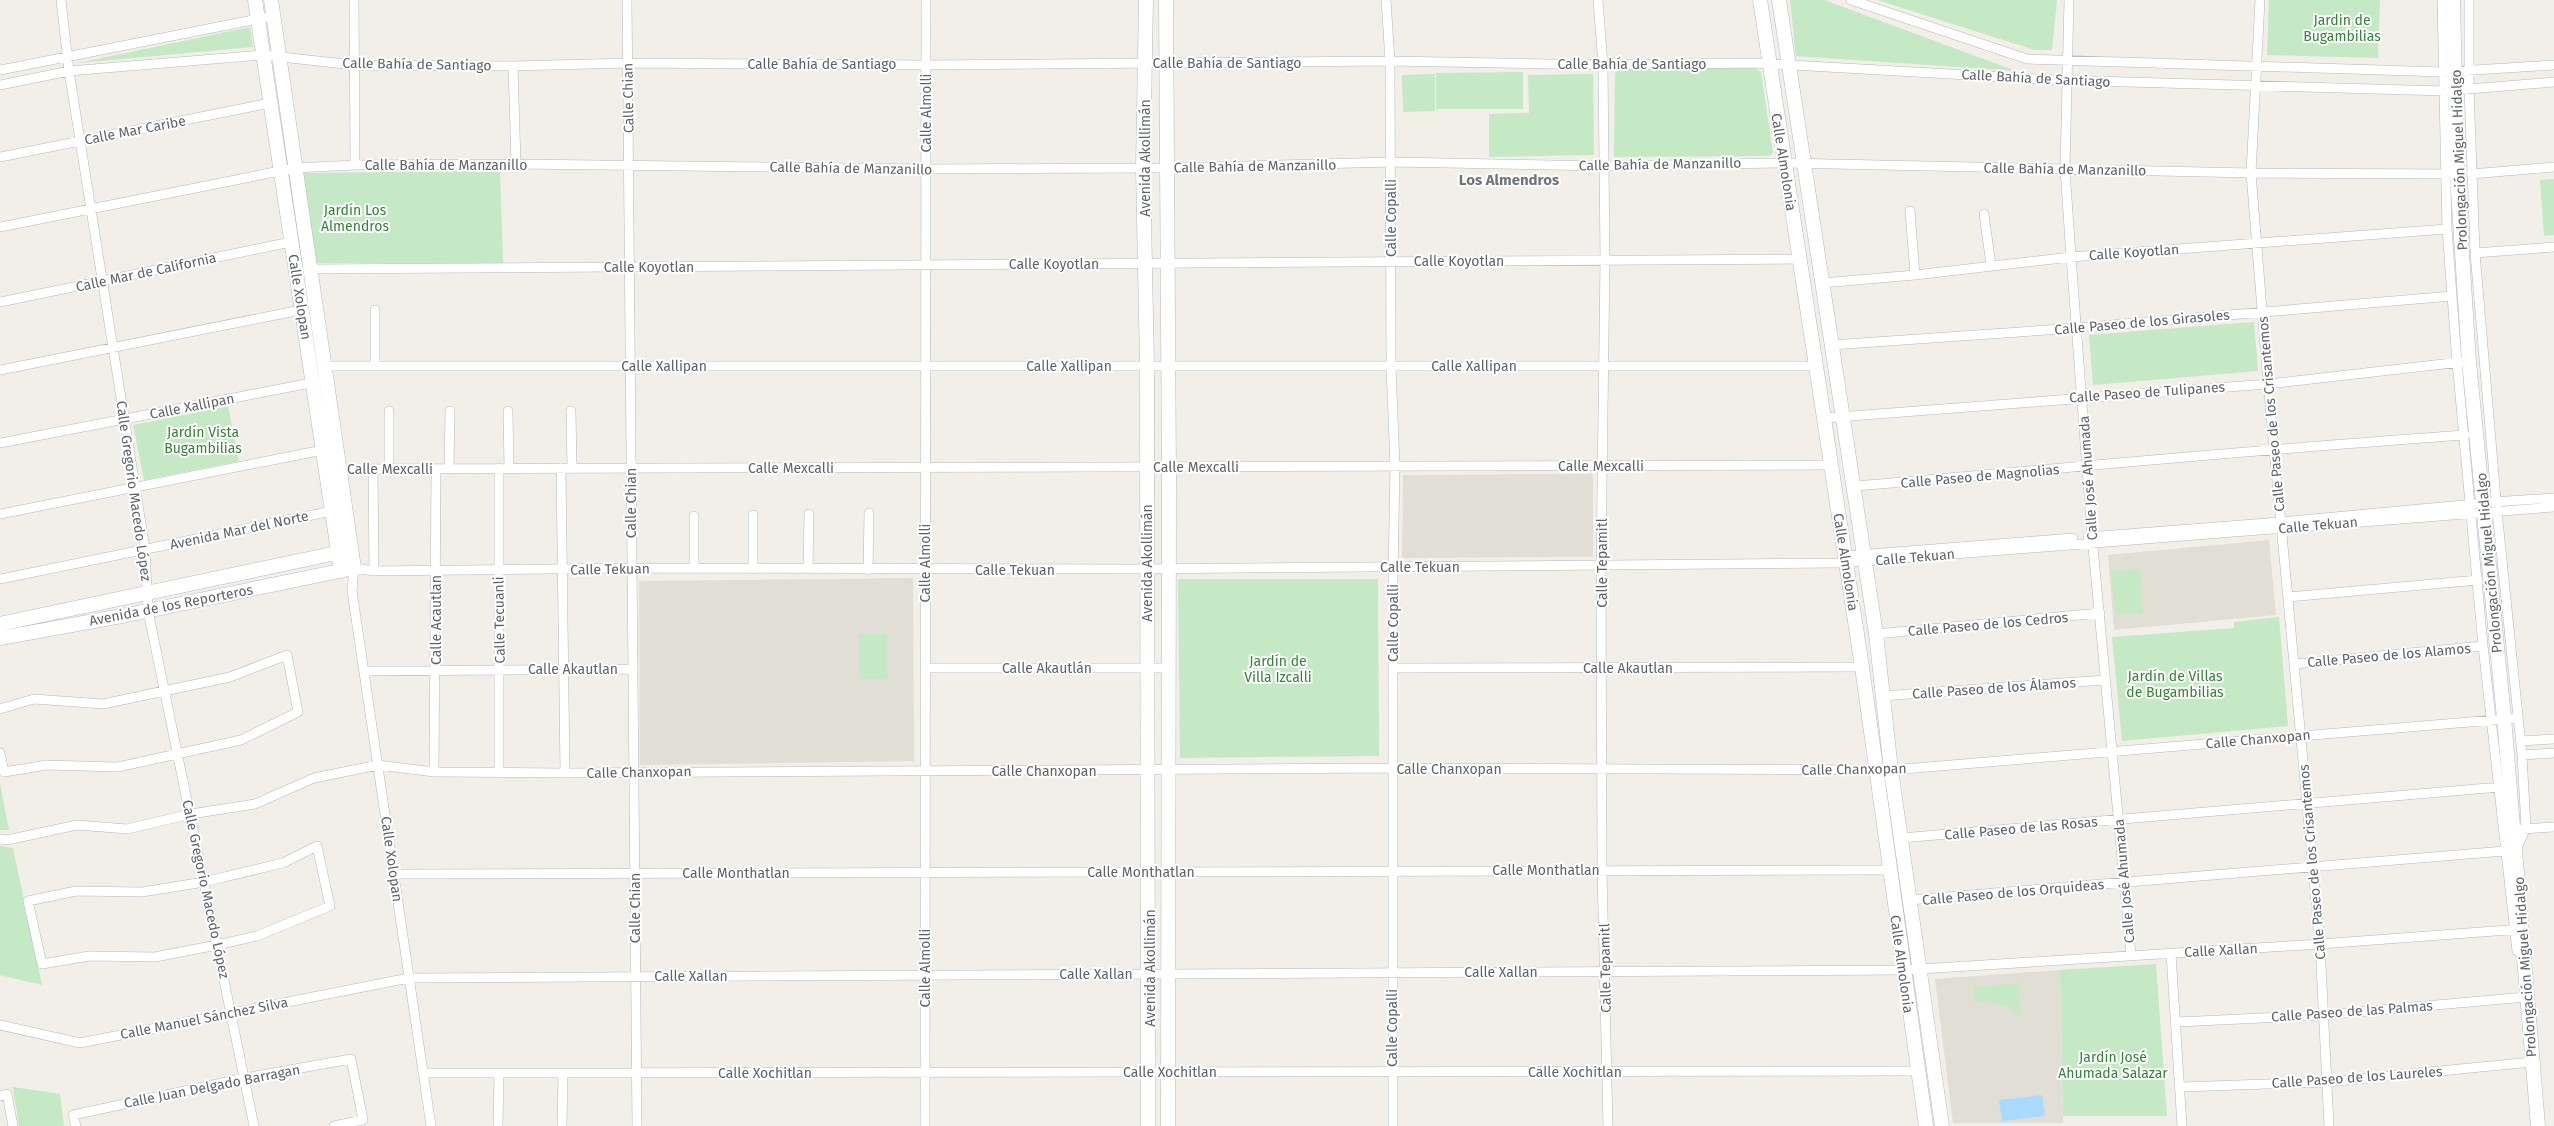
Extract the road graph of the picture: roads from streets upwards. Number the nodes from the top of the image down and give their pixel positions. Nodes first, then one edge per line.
1 (61, 0) edge
2 (255, 0) edge
3 (271, 0) edge
4 (354, 0) edge
5 (627, 0) edge
6 (926, 0) edge
7 (1146, 0) edge
8 (1166, 0) edge
9 (1386, 0) edge
10 (1598, 0) edge
11 (1760, 0) edge
12 (1779, 0) edge
13 (1851, 0) edge
14 (2069, 0) edge
15 (2260, 0) edge
16 (2442, 0) edge
17 (2453, 0) edge
18 (2469, 0) edge
19 (273, 16) junction
20 (258, 20) junction
21 (263, 55) junction
22 (67, 57) junction
23 (279, 58) junction
24 (2066, 61) junction
25 (1390, 62) junction
26 (628, 63) junction
27 (1167, 63) junction
28 (1146, 64) junction
29 (1768, 64) junction
30 (354, 65) junction
31 (926, 65) junction
32 (1603, 65) junction
33 (1788, 65) junction
34 (2554, 65) edge
35 (513, 66) junction
36 (2255, 66) junction
37 (0, 70) edge
38 (69, 71) junction
39 (2456, 71) junction
40 (2067, 80) junction
41 (2554, 82) edge
42 (0, 85) edge
43 (2254, 86) junction
44 (2456, 90) junction
45 (270, 104) junction
46 (80, 141) junction
47 (0, 157) edge
48 (1392, 162) junction
49 (1785, 163) junction
50 (1803, 163) junction
51 (516, 164) junction
52 (355, 165) junction
53 (629, 166) junction
54 (1602, 166) junction
55 (2554, 167) edge
56 (295, 168) junction
57 (1143, 168) junction
58 (1166, 168) junction
59 (926, 169) junction
60 (2065, 169) junction
61 (280, 171) junction
62 (2251, 173) junction
63 (2451, 174) junction
64 (2471, 174) junction
65 (91, 209) junction
66 (1910, 210) dead end
67 (1984, 214) dead end
68 (0, 227) edge
69 (2447, 229) junction
70 (291, 242) junction
71 (2258, 244) junction
72 (2554, 247) edge
73 (2475, 253) junction
74 (2070, 257) junction
75 (1799, 259) junction
76 (1605, 260) junction
77 (1391, 262) junction
78 (1146, 263) junction
79 (1168, 263) junction
80 (926, 265) junction
81 (1991, 265) junction
82 (630, 267) junction
83 (310, 269) junction
84 (1915, 275) junction
85 (102, 281) junction
86 (1822, 282) junction
87 (2452, 296) junction
88 (0, 302) edge
89 (301, 310) junction
90 (375, 310) dead end
91 (2263, 311) junction
92 (2076, 328) junction
93 (1831, 345) junction
94 (113, 347) junction
95 (2463, 362) junction
96 (375, 366) junction
97 (630, 366) junction
98 (926, 366) junction
99 (1147, 366) junction
100 (1169, 366) junction
101 (1391, 366) junction
102 (1603, 366) junction
103 (1815, 366) junction
104 (0, 370) edge
105 (321, 376) junction
106 (2268, 384) junction
107 (2082, 397) junction
108 (389, 411) dead end
109 (450, 411) dead end
110 (508, 411) dead end
111 (571, 411) dead end
112 (1842, 416) junction
113 (1825, 418) junction
114 (124, 419) junction
115 (2465, 435) junction
116 (0, 443) edge
117 (2274, 448) junction
118 (323, 450) junction
119 (1831, 465) junction
120 (1395, 466) junction
121 (1602, 466) junction
122 (926, 467) junction
123 (1148, 467) junction
124 (1169, 467) junction
125 (2087, 467) junction
126 (449, 468) junction
127 (499, 468) junction
128 (509, 468) junction
129 (561, 468) junction
130 (572, 468) junction
131 (631, 468) junction
132 (339, 469) junction
133 (373, 469) junction
134 (389, 469) junction
135 (436, 469) junction
136 (1854, 486) junction
137 (135, 487) junction
138 (2554, 498) edge
139 (2554, 507) edge
140 (2484, 508) junction
141 (332, 511) junction
142 (869, 513) dead end
143 (0, 514) edge
144 (809, 514) dead end
145 (753, 515) dead end
146 (694, 516) dead end
147 (2281, 525) junction
148 (2092, 539) junction
149 (145, 549) junction
150 (345, 551) junction
151 (1863, 558) junction
152 (1846, 559) junction
153 (1601, 565) junction
154 (1393, 567) junction
155 (632, 568) junction
156 (694, 568) junction
157 (347, 569) junction
158 (562, 569) junction
159 (753, 569) junction
160 (808, 569) junction
161 (1146, 569) junction
162 (1169, 569) junction
163 (497, 570) junction
164 (868, 570) junction
165 (925, 570) junction
166 (374, 571) junction
167 (436, 571) junction
168 (0, 579) edge
169 (2478, 580) junction
170 (149, 594) junction
171 (2288, 597) junction
172 (148, 610) junction
173 (2100, 613) junction
174 (0, 624) edge
175 (1876, 634) junction
176 (0, 638) edge
177 (2483, 646) junction
178 (2295, 664) junction
179 (1862, 667) junction
180 (925, 668) junction
181 (1146, 668) junction
182 (1169, 668) junction
183 (1393, 668) junction
184 (1603, 668) junction
185 (564, 669) junction
186 (633, 669) junction
187 (435, 670) junction
188 (500, 670) junction
189 (364, 671) junction
190 (2105, 680) junction
191 (166, 692) junction
192 (1882, 696) junction
193 (0, 709) edge
194 (2518, 718) junction
195 (2498, 719) junction
196 (2302, 735) junction
197 (2554, 739) edge
198 (2521, 741) junction
199 (2112, 751) junction
200 (0, 753) edge
201 (178, 753) junction
202 (2554, 753) edge
203 (2522, 755) junction
204 (378, 766) junction
205 (1393, 768) junction
206 (1602, 770) junction
207 (1875, 770) junction
208 (1891, 770) junction
209 (498, 771) junction
210 (925, 771) junction
211 (1148, 771) junction
212 (1168, 771) junction
213 (434, 772) junction
214 (634, 772) junction
215 (565, 773) junction
216 (2500, 787) junction
217 (2308, 804) junction
218 (191, 814) junction
219 (2118, 820) junction
220 (2554, 826) edge
221 (2520, 829) junction
222 (1901, 838) junction
223 (0, 839) edge
224 (2510, 851) junction
225 (2313, 867) junction
226 (1602, 870) junction
227 (1889, 870) junction
228 (1393, 871) junction
229 (925, 872) junction
230 (1150, 872) junction
231 (1169, 872) junction
232 (634, 873) junction
233 (394, 874) junction
234 (204, 882) junction
235 (2125, 882) junction
236 (1909, 900) junction
237 (2518, 929) junction
238 (2320, 944) junction
239 (217, 945) junction
240 (2171, 953) junction
241 (2131, 955) junction
242 (1904, 970) junction
243 (1920, 970) junction
244 (1605, 972) junction
245 (1393, 973) junction
246 (1150, 974) junction
247 (1168, 974) junction
248 (925, 975) junction
249 (635, 977) junction
250 (409, 978) junction
251 (2526, 993) junction
252 (231, 1012) junction
253 (2324, 1015) junction
254 (2177, 1022) junction
255 (0, 1025) edge
256 (2532, 1062) junction
257 (1918, 1071) junction
258 (925, 1072) junction
259 (1149, 1072) junction
260 (1168, 1072) junction
261 (1392, 1072) junction
262 (1607, 1072) junction
263 (423, 1073) junction
264 (499, 1073) junction
265 (563, 1073) junction
266 (636, 1073) junction
267 (245, 1078) junction
268 (2327, 1082) junction
269 (2181, 1086) junction
270 (4, 1095) edge
271 (13, 1126) edge
272 (76, 1126) edge
273 (254, 1126) edge
274 (334, 1126) edge
275 (431, 1126) edge
276 (498, 1126) edge
277 (562, 1126) edge
278 (637, 1126) edge
279 (924, 1126) edge
280 (1148, 1126) edge
281 (1168, 1126) edge
282 (1393, 1126) edge
283 (1608, 1126) edge
284 (1926, 1126) edge
285 (1942, 1126) edge
286 (2182, 1126) edge
287 (2329, 1126) edge
288 (2538, 1126) edge

1 - 22 street, Calle Gregorio Macedo López
2 - 20 street, Calle Xolopan
3 - 19 street, Calle Xolopan
4 - 30 street
5 - 26 street, Calle Chian
6 - 31 street, Calle Almolli
7 - 28 street, Avenida Akollimán
8 - 27 street, Avenida Akollimán
9 - 25 street, Calle Copalli
10 - 32 street, Calle Tepamitl
11 - 29 street, Calle Almolonia
12 - 33 street, Calle Almolonia
13 - 24 street, Calle Bahía de Santiago
14 - 24 street, Calle José Ahumada
15 - 36 street, Calle Paseo de los Crisantemos
16 - 39 street
17 - 39 street, Prolongación Miguel Hidalgo
18 - 39 street
19 - 20 street
19 - 23 street, Calle Xolopan
20 - 21 street, Calle Xolopan
20 - 22 street
21 - 23 street, Calle Bahía de Santiago
21 - 38 street, Calle Bahía de Santiago
21 - 45 street, Calle Xolopan
22 - 37 street
22 - 38 street, Calle Gregorio Macedo López
23 - 30 street, Calle Bahía de Santiago
23 - 56 street, Calle Xolopan
24 - 36 street, Calle Bahía de Santiago
24 - 40 street, Calle José Ahumada
25 - 27 street, Calle Bahía de Santiago
25 - 32 street, Calle Bahía de Santiago
25 - 48 street, Calle Copalli
26 - 31 street, Calle Bahía de Santiago
26 - 35 street, Calle Bahía de Santiago
26 - 53 street, Calle Chian
27 - 28 street, Calle Bahía de Santiago
27 - 58 street, Avenida Akollimán
28 - 31 street, Calle Bahía de Santiago
28 - 57 street, Avenida Akollimán
29 - 32 street, Calle Bahía de Santiago
29 - 33 street, Calle Bahía de Santiago
29 - 49 street, Calle Almolonia
30 - 35 street, Calle Bahía de Santiago
30 - 52 street
31 - 59 street, Calle Almolli
32 - 54 street, Calle Tepamitl
33 - 40 street, Calle Bahía de Santiago
33 - 50 street, Calle Almolonia
34 - 39 street, Calle Bahía de Santiago
35 - 51 street
36 - 39 street, Calle Bahía de Santiago
36 - 43 street, Calle Paseo de los Crisantemos
38 - 42 street, Calle Bahía de Santiago
38 - 46 street, Calle Gregorio Macedo López
39 - 44 street, Prolongación Miguel Hidalgo
40 - 43 street, Calle Bahía de Santiago
40 - 60 street, Calle José Ahumada
41 - 44 street, Calle Bahía de Santiago
43 - 44 street, Calle Bahía de Santiago
43 - 62 street, Calle Paseo de los Crisantemos
44 - 63 street, Prolongación Miguel Hidalgo
44 - 64 street
45 - 46 street, Calle Mar Caribe
45 - 61 street, Calle Xolopan
46 - 47 street, Calle Mar Caribe
46 - 65 street, Calle Gregorio Macedo López
48 - 54 street, Calle Bahía de Manzanillo
48 - 58 street, Calle Bahía de Manzanillo
48 - 77 street, Calle Copalli
49 - 50 street, Calle Bahía de Manzanillo
49 - 54 street, Calle Bahía de Manzanillo
49 - 75 street, Calle Almolonia
50 - 60 street, Calle Bahía de Manzanillo
50 - 86 street, Calle Almolonia
51 - 52 street, Calle Bahía de Manzanillo
51 - 53 street, Calle Bahía de Manzanillo
52 - 56 street, Calle Bahía de Manzanillo
53 - 59 street, Calle Bahía de Manzanillo
53 - 82 street, Calle Chian
54 - 76 street, Calle Tepamitl
55 - 64 street
56 - 61 street, Calle Bahía de Manzanillo
56 - 83 street, Calle Xolopan
57 - 58 street, Calle Bahía de Manzanillo
57 - 59 street, Calle Bahía de Manzanillo
57 - 78 street, Avenida Akollimán
58 - 79 street, Avenida Akollimán
59 - 80 street, Calle Almolli
60 - 62 street, Calle Bahía de Manzanillo
60 - 74 street, Calle José Ahumada
61 - 65 street, Calle Bahía de Manzanillo
61 - 70 street, Calle Xolopan
62 - 63 street, Calle Bahía de Manzanillo
62 - 71 street, Calle Paseo de los Crisantemos
63 - 69 street
63 - 95 street, Prolongación Miguel Hidalgo
64 - 73 street
65 - 68 street, Calle Bahía de Manzanillo
65 - 85 street, Calle Gregorio Macedo López
66 - 84 street
67 - 81 street
69 - 71 street, Calle Koyotlan
69 - 87 street
70 - 85 street, Calle Mar de California
70 - 89 street, Calle Xolopan
71 - 74 street, Calle Koyotlan
71 - 91 street, Calle Paseo de los Crisantemos
72 - 73 street
73 - 140 street
74 - 81 street, Calle Koyotlan
74 - 92 street, Calle José Ahumada
75 - 76 street, Calle Koyotlan
75 - 103 street, Calle Almolonia
76 - 77 street, Calle Koyotlan
76 - 102 street, Calle Tepamitl
77 - 79 street, Calle Koyotlan
77 - 101 street, Calle Copalli
78 - 79 street, Calle Koyotlan
78 - 80 street, Calle Koyotlan
78 - 99 street, Avenida Akollimán
79 - 100 street, Avenida Akollimán
80 - 82 street, Calle Koyotlan
80 - 98 street, Calle Almolli
81 - 84 street, Calle Koyotlan
82 - 83 street, Calle Koyotlan
82 - 97 street, Calle Chian
83 - 105 street, Calle Xolopan
84 - 86 street, Calle Koyotlan
85 - 88 street, Calle Mar de California
85 - 94 street, Calle Gregorio Macedo López
86 - 93 street, Calle Almolonia
87 - 91 street, Calle Paseo de los Girasoles
87 - 95 street
89 - 94 street
89 - 105 street, Calle Xolopan
90 - 96 street
91 - 92 street, Calle Paseo de los Girasoles
91 - 106 street, Calle Paseo de los Crisantemos
92 - 93 street, Calle Paseo de los Girasoles
92 - 107 street, Calle José Ahumada
93 - 112 street, Calle Almolonia
94 - 104 street
94 - 114 street, Calle Gregorio Macedo López
95 - 106 street, Calle Paseo de Tulipanes
95 - 115 street
95 - 140 street, Prolongación Miguel Hidalgo
96 - 97 street, Calle Xallipan
96 - 105 street, Calle Xallipan
97 - 98 street, Calle Xallipan
97 - 131 street, Calle Chian
98 - 99 street, Calle Xallipan
98 - 122 street, Calle Almolli
99 - 100 street, Calle Xallipan
99 - 123 street, Avenida Akollimán
100 - 101 street, Calle Xallipan
100 - 124 street, Avenida Akollimán
101 - 102 street, Calle Xallipan
101 - 120 street, Calle Copalli
102 - 103 street, Calle Xallipan
102 - 121 street, Calle Tepamitl
103 - 113 street, Calle Almolonia
105 - 114 street, Calle Xallipan
105 - 118 street, Calle Xolopan
105 - 132 street, Calle Xolopan
106 - 107 street, Calle Paseo de Tulipanes
106 - 117 street, Calle Paseo de los Crisantemos
107 - 112 street, Calle Paseo de Tulipanes
107 - 125 street, Calle José Ahumada
108 - 134 street
109 - 126 street
110 - 128 street
111 - 130 street
112 - 113 street, Calle Paseo de Tulipanes
112 - 136 street, Calle Almolonia
113 - 119 street, Calle Almolonia
114 - 116 street, Calle Xallipan
114 - 137 street, Calle Gregorio Macedo López
115 - 117 street, Calle Paseo de Magnolias
115 - 140 street
117 - 125 street, Calle Paseo de Magnolias
117 - 147 street, Calle Paseo de los Crisantemos
118 - 137 street
118 - 141 street, Calle Xolopan
119 - 121 street, Calle Mexcalli
119 - 152 street, Calle Almolonia
120 - 121 street, Calle Mexcalli
120 - 124 street, Calle Mexcalli
120 - 154 street, Calle Copalli
121 - 153 street, Calle Tepamitl
122 - 123 street, Calle Mexcalli
122 - 131 street, Calle Mexcalli
122 - 165 street, Calle Almolli
123 - 124 street, Calle Mexcalli
123 - 161 street, Avenida Akollimán
124 - 162 street, Avenida Akollimán
125 - 136 street, Calle Paseo de Magnolias
125 - 148 street, Calle José Ahumada
126 - 127 street, Calle Mexcalli
126 - 135 street, Calle Mexcalli
127 - 128 street, Calle Mexcalli
127 - 163 street, Calle Tecuanli
128 - 129 street, Calle Mexcalli
129 - 130 street, Calle Mexcalli
129 - 158 street
130 - 131 street, Calle Mexcalli
131 - 155 street, Calle Chian
132 - 133 street, Calle Mexcalli
132 - 150 street, Calle Xolopan
133 - 134 street, Calle Mexcalli
133 - 166 street
134 - 135 street, Calle Mexcalli
135 - 167 street, Calle Acautlan
136 - 151 street, Calle Almolonia
137 - 143 street
137 - 149 street, Calle Gregorio Macedo López
138 - 140 street
139 - 140 street
140 - 147 street, Calle Tekuan
140 - 169 street
140 - 194 street
140 - 195 street, Prolongación Miguel Hidalgo
141 - 149 street, Avenida Mar del Norte
141 - 150 street, Calle Xolopan
142 - 164 street
144 - 160 street
145 - 159 street
146 - 156 street
147 - 148 street, Calle Tekuan
147 - 171 street, Calle Paseo de los Crisantemos
148 - 151 street, Calle Tekuan
148 - 173 street, Calle José Ahumada
149 - 168 street, Avenida Mar del Norte
149 - 170 street, Calle Gregorio Macedo López
150 - 157 street, Calle Xolopan
150 - 170 street, Avenida de los Reporteros
151 - 152 street, Calle Tekuan
151 - 175 street, Calle Almolonia
152 - 153 street, Calle Tekuan
152 - 179 street, Calle Almolonia
153 - 154 street, Calle Tekuan
153 - 184 street, Calle Tepamitl
154 - 162 street, Calle Tekuan
154 - 183 street, Calle Copalli
155 - 156 street, Calle Tekuan
155 - 158 street, Calle Tekuan
155 - 186 street, Calle Chian
156 - 159 street, Calle Tekuan
157 - 166 street, Calle Tekuan
157 - 172 street, Avenida de los Reporteros
157 - 189 street, Calle Xolopan
158 - 163 street, Calle Tekuan
158 - 185 street
159 - 160 street, Calle Tekuan
160 - 164 street, Calle Tekuan
161 - 162 street, Calle Tekuan
161 - 165 street, Calle Tekuan
161 - 181 street, Avenida Akollimán
162 - 182 street, Avenida Akollimán
163 - 167 street, Calle Tekuan
163 - 188 street, Calle Tecuanli
164 - 165 street, Calle Tekuan
165 - 180 street, Calle Almolli
166 - 167 street, Calle Tekuan
167 - 187 street, Calle Acautlan
169 - 171 street
169 - 177 street
170 - 172 street, Calle Gregorio Macedo López
170 - 174 street, Avenida de los Reporteros
171 - 178 street, Calle Paseo de los Crisantemos
172 - 176 street, Avenida de los Reporteros
172 - 191 street, Calle Gregorio Macedo López
173 - 175 street, Calle Paseo de los Cedros
173 - 190 street, Calle José Ahumada
175 - 192 street, Calle Almolonia
177 - 178 street, Calle Paseo de los Alamos
177 - 195 street
178 - 196 street, Calle Paseo de los Crisantemos
179 - 184 street, Calle Akautlan
179 - 207 street, Calle Almolonia
180 - 181 street, Calle Akautlán
180 - 210 street, Calle Almolli
181 - 182 street, Calle Akautlán
181 - 211 street, Avenida Akollimán
182 - 212 street, Avenida Akollimán
183 - 184 street, Calle Akautlan
183 - 205 street, Calle Copalli
184 - 206 street, Calle Tepamitl
185 - 186 street, Calle Akautlan
185 - 188 street, Calle Akautlan
185 - 215 street
186 - 214 street, Calle Chian
187 - 188 street, Calle Akautlan
187 - 189 street, Calle Akautlan
187 - 213 street, Calle Acautlan
188 - 209 street, Calle Tecuanli
189 - 204 street, Calle Xolopan
190 - 192 street, Calle Paseo de los Álamos
190 - 199 street, Calle José Ahumada
191 - 193 street
191 - 201 street, Calle Gregorio Macedo López
191 - 201 street
192 - 208 street, Calle Almolonia
194 - 195 street, Calle Chanxopan
194 - 198 street
195 - 196 street, Calle Chanxopan
195 - 216 street
195 - 221 street, Prolongación Miguel Hidalgo
196 - 199 street, Calle Chanxopan
196 - 217 street, Calle Paseo de los Crisantemos
197 - 198 street
198 - 203 street
199 - 208 street, Calle Chanxopan
199 - 219 street, Calle José Ahumada
200 - 201 street
201 - 218 street, Calle Gregorio Macedo López
202 - 203 street
203 - 221 street
204 - 213 street, Calle Chanxopan
204 - 218 street, Calle Chanxopan
204 - 233 street, Calle Xolopan
205 - 206 street, Calle Chanxopan
205 - 212 street, Calle Chanxopan
205 - 228 street, Calle Copalli
206 - 207 street, Calle Chanxopan
206 - 226 street, Calle Tepamitl
207 - 208 street, Calle Chanxopan
207 - 227 street, Calle Almolonia
208 - 222 street, Calle Almolonia
209 - 213 street, Calle Chanxopan
209 - 215 street, Calle Chanxopan
210 - 211 street, Calle Chanxopan
210 - 214 street, Calle Chanxopan
210 - 229 street, Calle Almolli
211 - 212 street, Calle Chanxopan
211 - 230 street, Avenida Akollimán
212 - 231 street, Avenida Akollimán
214 - 215 street, Calle Chanxopan
214 - 232 street, Calle Chian
216 - 217 street, Calle Paseo de las Rosas
216 - 224 street
217 - 219 street, Calle Paseo de las Rosas
217 - 225 street, Calle Paseo de los Crisantemos
218 - 223 street, Calle Chanxopan
218 - 234 street, Calle Gregorio Macedo López
219 - 222 street, Calle Paseo de las Rosas
219 - 235 street, Calle José Ahumada
220 - 221 street
221 - 224 street, Prolongación Miguel Hidalgo
222 - 236 street, Calle Almolonia
224 - 225 street, Calle Paseo de los Orquideas
224 - 237 street, Prolongación Miguel Hidalgo
225 - 235 street, Calle Paseo de los Orquideas
225 - 238 street, Calle Paseo de los Crisantemos
226 - 227 street, Calle Monthatlan
226 - 228 street, Calle Monthatlan
226 - 244 street, Calle Tepamitl
227 - 242 street, Calle Almolonia
228 - 231 street, Calle Monthatlan
228 - 245 street, Calle Copalli
229 - 230 street, Calle Monthatlan
229 - 232 street, Calle Monthatlan
229 - 248 street, Calle Almolli
230 - 231 street, Calle Monthatlan
230 - 246 street, Avenida Akollimán
231 - 247 street, Avenida Akollimán
232 - 233 street, Calle Monthatlan
232 - 249 street, Calle Chian
233 - 250 street, Calle Xolopan
234 - 239 street, Calle Gregorio Macedo López
234 - 239 street
234 - 239 street
235 - 236 street, Calle Paseo de los Orquideas
235 - 241 street, Calle José Ahumada
236 - 243 street, Calle Almolonia
237 - 238 street, Calle Xallan
237 - 251 street, Prolongación Miguel Hidalgo
238 - 240 street, Calle Xallan
238 - 253 street, Calle Paseo de los Crisantemos
239 - 252 street, Calle Gregorio Macedo López
240 - 241 street, Calle Xallan
240 - 254 street
241 - 243 street, Calle Xallan
242 - 243 street, Calle Xallan
242 - 244 street, Calle Xallan
242 - 257 street, Calle Almolonia
243 - 285 street, Calle Almolonia
244 - 245 street, Calle Xallan
244 - 262 street, Calle Tepamitl
245 - 247 street, Calle Xallan
245 - 261 street, Calle Copalli
246 - 247 street, Calle Xallan
246 - 248 street, Calle Xallan
246 - 259 street, Avenida Akollimán
247 - 260 street, Avenida Akollimán
248 - 249 street, Calle Xallan
248 - 258 street, Calle Almolli
249 - 250 street, Calle Xallan
249 - 266 street, Calle Chian
250 - 252 street, Calle Manuel Sánchez Silva
250 - 263 street, Calle Xolopan
251 - 253 street, Calle Paseo de las Palmas
251 - 256 street, Prolongación Miguel Hidalgo
252 - 255 street, Calle Manuel Sánchez Silva
252 - 267 street, Calle Gregorio Macedo López
253 - 254 street, Calle Paseo de las Palmas
253 - 268 street, Calle Paseo de los Crisantemos
254 - 269 street
256 - 268 street, Calle Paseo de los Laureles
256 - 288 street, Prolongación Miguel Hidalgo
257 - 262 street, Calle Xochitlan
257 - 284 street, Calle Almolonia
258 - 259 street, Calle Xochitlan
258 - 266 street, Calle Xochitlan
258 - 279 street, Calle Almolli
259 - 260 street, Calle Xochitlan
259 - 280 street, Avenida Akollimán
260 - 261 street, Calle Xochitlan
260 - 281 street, Avenida Akollimán
261 - 262 street, Calle Xochitlan
261 - 282 street, Calle Copalli
262 - 283 street, Calle Tepamitl
263 - 264 street, Calle Xochitlan
263 - 275 street, Calle Xolopan
264 - 265 street, Calle Xochitlan
264 - 276 street
265 - 266 street, Calle Xochitlan
265 - 277 street
266 - 278 street, Calle Chian
267 - 272 street, Calle Juan Delgado Barragan
267 - 273 street, Calle Gregorio Macedo López
267 - 274 street, Calle Juan Delgado Barragan
268 - 269 street, Calle Paseo de los Laureles
268 - 287 street, Calle Paseo de los Crisantemos
269 - 286 street
270 - 271 street

